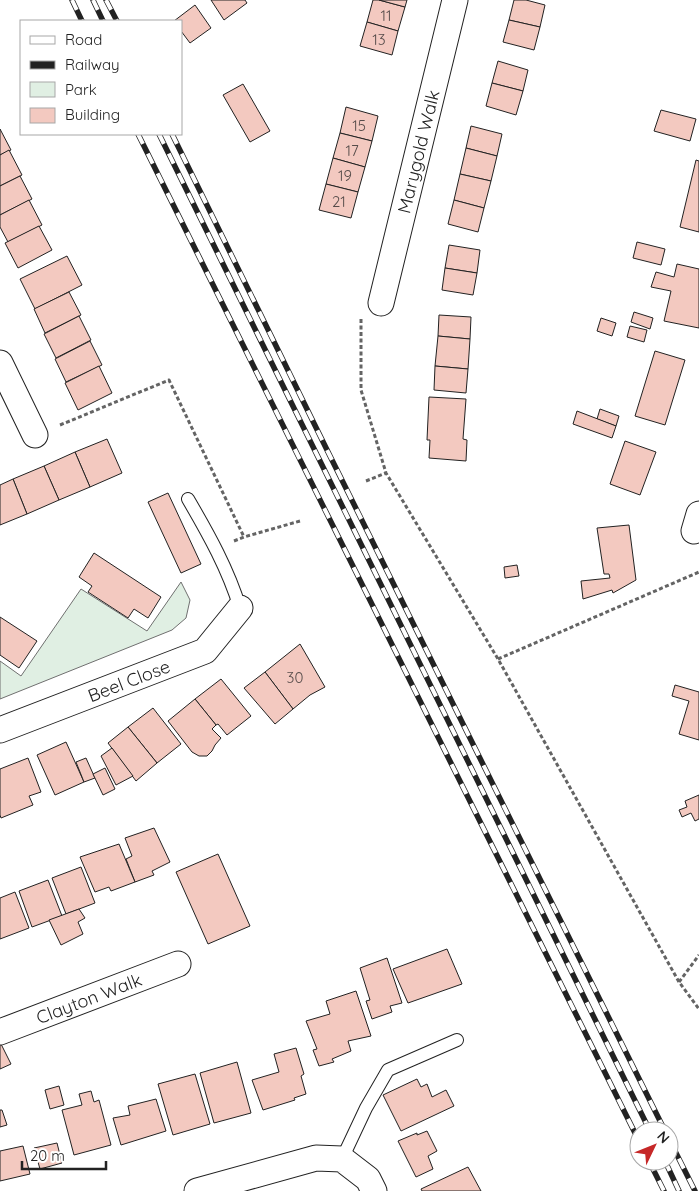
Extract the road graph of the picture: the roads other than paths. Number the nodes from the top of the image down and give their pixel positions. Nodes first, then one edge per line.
1 (455, 0) edge
2 (381, 303) road end
3 (0, 363) edge
4 (35, 435) road end
5 (188, 499) dead end
6 (240, 608) joint
7 (0, 730) edge
8 (178, 964) dead end
9 (0, 1032) edge
10 (457, 1040) dead end
11 (342, 1159) junction
12 (197, 1191) edge
13 (374, 1191) edge

1 - 2 street, Marygold Walk
3 - 4 street
5 - 6 lane
6 - 7 street, Beel Close
8 - 9 street, Clayton Walk
10 - 11 lane
11 - 12 street
11 - 13 street

